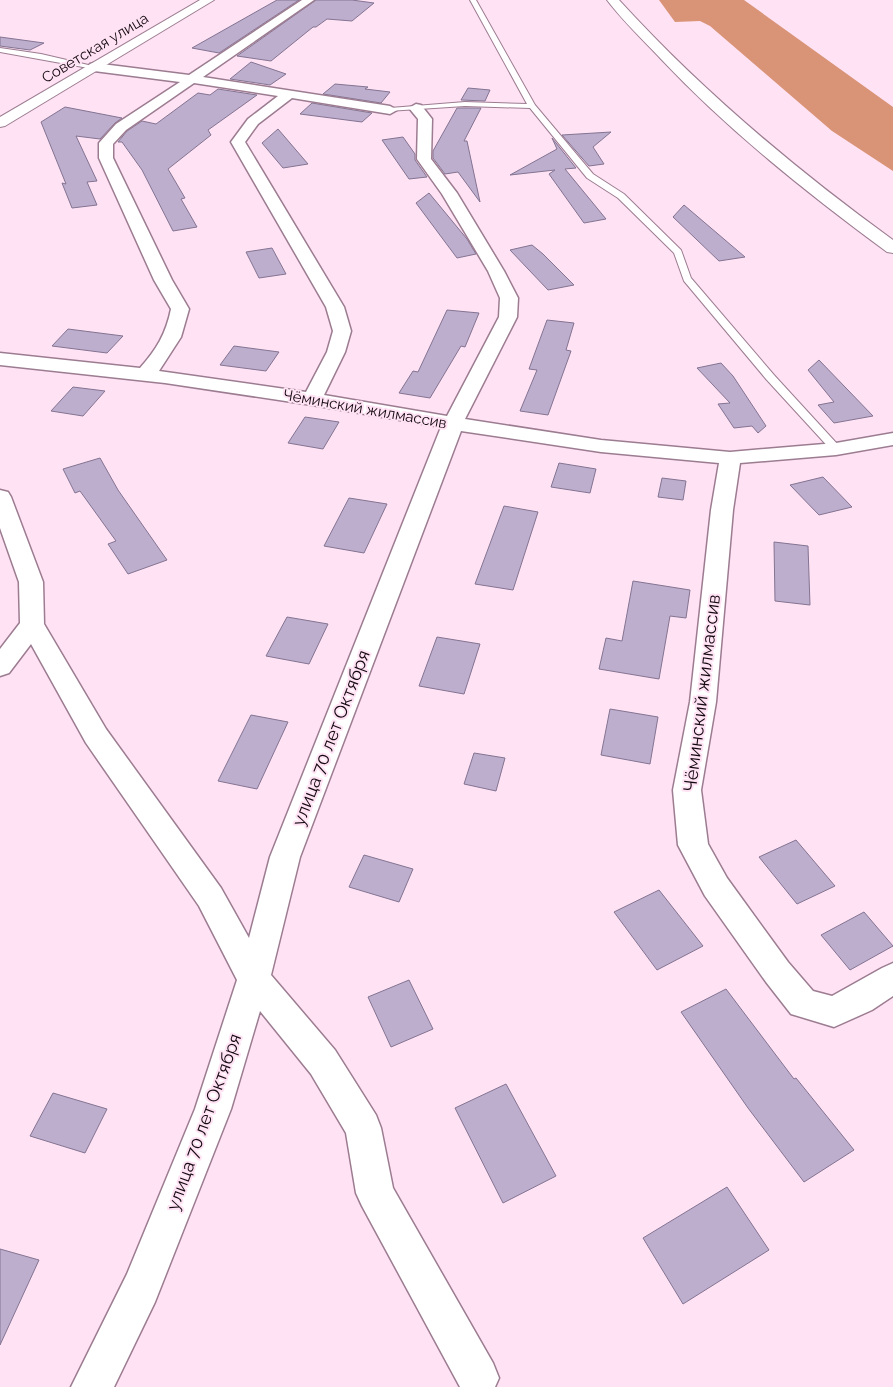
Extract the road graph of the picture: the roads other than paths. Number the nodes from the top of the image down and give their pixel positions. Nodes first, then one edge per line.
1 (208, 0) edge
2 (309, 0) edge
3 (473, 0) edge
4 (613, 0) edge
5 (0, 50) edge
6 (94, 67) junction
7 (192, 79) junction
8 (289, 94) junction
9 (532, 106) junction
10 (403, 109) junction
11 (0, 123) edge
12 (893, 248) edge
13 (0, 359) edge
14 (145, 374) junction
15 (312, 399) junction
16 (453, 424) junction
17 (893, 438) edge
18 (836, 448) junction
19 (730, 458) junction
20 (0, 497) edge
21 (32, 624) junction
22 (0, 667) edge
23 (893, 978) edge
24 (254, 979) junction
25 (478, 1378) dead end
26 (92, 1387) edge

1 - 6 main road, Советская улица
2 - 7 street
3 - 9 lane
4 - 12 main road
5 - 6 lane
6 - 7 street
6 - 11 main road, Советская улица
7 - 8 street
7 - 14 street
8 - 10 street
8 - 15 street
9 - 10 lane
9 - 18 lane
10 - 16 street, улица 70 лет Октября
13 - 14 street, Чёминский жилмассив
14 - 15 street, Чёминский жилмассив
15 - 16 street, Чёминский жилмассив
16 - 19 street, Чёминский жилмассив
16 - 24 street, улица 70 лет Октября
17 - 18 street, Чёминский жилмассив
18 - 19 street, Чёминский жилмассив
19 - 23 street, Чёминский жилмассив
20 - 21 street
21 - 22 street
21 - 24 street
24 - 25 street
24 - 26 street, улица 70 лет Октября

